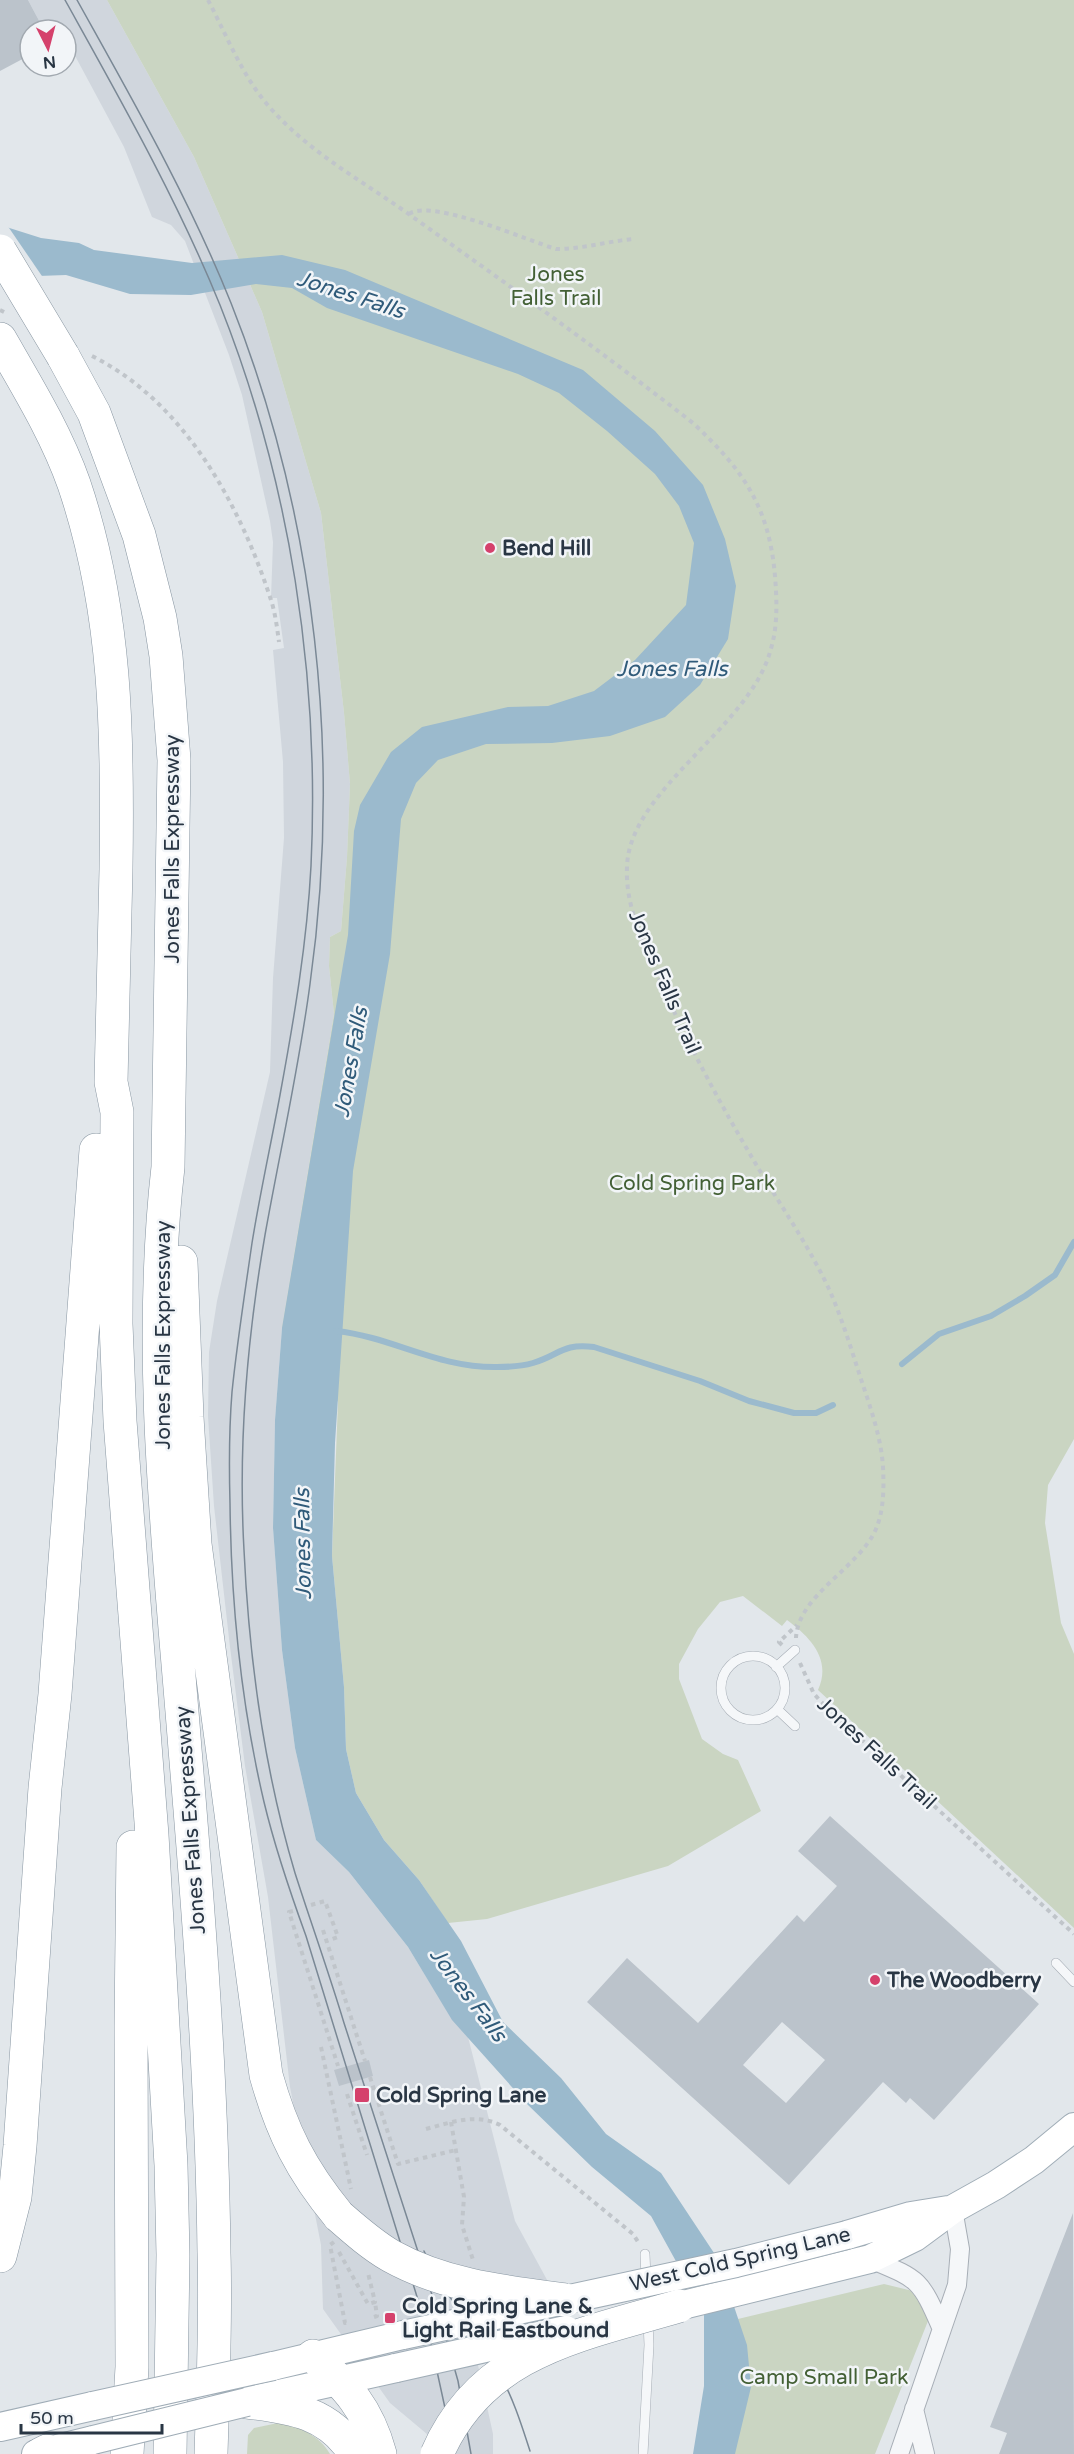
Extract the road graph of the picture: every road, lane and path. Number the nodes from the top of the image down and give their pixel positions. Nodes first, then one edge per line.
1 (208, 0) edge
2 (410, 214) junction
3 (634, 239) dead end
4 (0, 251) edge
5 (0, 310) edge
6 (5, 327) edge
7 (73, 353) junction
8 (279, 642) dead end
9 (111, 1082) junction
10 (168, 1167) junction
11 (135, 1623) junction
12 (798, 1624) junction
13 (784, 1647) dead end
14 (796, 1650) junction
15 (776, 1667) junction
16 (777, 1709) junction
17 (795, 1726) dead end
18 (311, 1905) dead end
19 (293, 1911) dead end
20 (323, 1930) dead end
21 (1074, 1934) edge
22 (327, 1941) junction
23 (1056, 1963) dead end
24 (1074, 1982) edge
25 (321, 2047) dead end
26 (365, 2061) dead end
27 (338, 2066) dead end
28 (370, 2077) dead end
29 (347, 2094) dead end
30 (451, 2122) junction
31 (1074, 2127) edge
32 (426, 2129) dead end
33 (456, 2150) junction
34 (367, 2155) dead end
35 (953, 2209) junction
36 (339, 2226) junction
37 (645, 2254) joint
38 (0, 2256) edge
39 (862, 2262) junction
40 (473, 2265) dead end
41 (367, 2268) dead end
42 (646, 2288) dead end
43 (647, 2299) dead end
44 (566, 2300) junction
45 (375, 2302) junction
46 (679, 2306) junction
47 (377, 2316) dead end
48 (345, 2323) dead end
49 (941, 2327) junction
50 (214, 2346) junction
51 (313, 2356) junction
52 (354, 2377) junction
53 (264, 2401) junction
54 (914, 2409) junction
55 (0, 2427) edge
56 (42, 2453) edge
57 (127, 2454) edge
58 (170, 2454) edge
59 (211, 2454) edge
60 (218, 2454) edge
61 (355, 2454) edge
62 (380, 2454) edge
63 (437, 2454) edge
64 (643, 2454) edge
65 (898, 2454) edge
66 (925, 2454) edge

1 - 2 path, Jones Falls Trail
2 - 3 path
2 - 12 path, Jones Falls Trail
4 - 7 highway, Jones Falls Expressway, bridge
5 - 6 path
6 - 9 highway, Jones Falls Expressway
7 - 8 path
7 - 10 highway, Jones Falls Expressway
9 - 11 highway, Jones Falls Expressway
9 - 38 highway
10 - 36 highway
10 - 50 highway, Jones Falls Expressway
11 - 57 highway
11 - 58 highway, Jones Falls Expressway
12 - 13 path
12 - 14 path, Jones Falls Trail
14 - 15 lane
14 - 21 path, Jones Falls Trail
15 - 16 lane
15 - 16 lane
16 - 17 lane
18 - 22 path
19 - 27 path
20 - 22 path
22 - 26 path
23 - 24 lane
25 - 36 path
28 - 33 path
29 - 34 path
30 - 32 path
30 - 33 path
30 - 37 path
31 - 35 main road, West Cold Spring Lane
33 - 40 path
35 - 39 main road, West Cold Spring Lane
35 - 44 main road, West Cold Spring Lane, bridge
35 - 49 street
36 - 44 highway, bridge
36 - 45 path
36 - 48 path
37 - 42 lane
39 - 46 main road, West Cold Spring Lane
39 - 49 street
41 - 45 path
43 - 64 lane
44 - 51 main road, West Cold Spring Lane, bridge
45 - 47 path
46 - 52 main road, West Cold Spring Lane, bridge
46 - 63 highway, bridge
49 - 54 street
50 - 59 highway, Jones Falls Expressway
50 - 60 highway
51 - 52 highway
51 - 55 main road, West Cold Spring Lane, bridge
52 - 53 main road, West Cold Spring Lane
52 - 62 highway
53 - 56 main road, West Cold Spring Lane, bridge
53 - 61 highway
54 - 65 street
54 - 66 street

